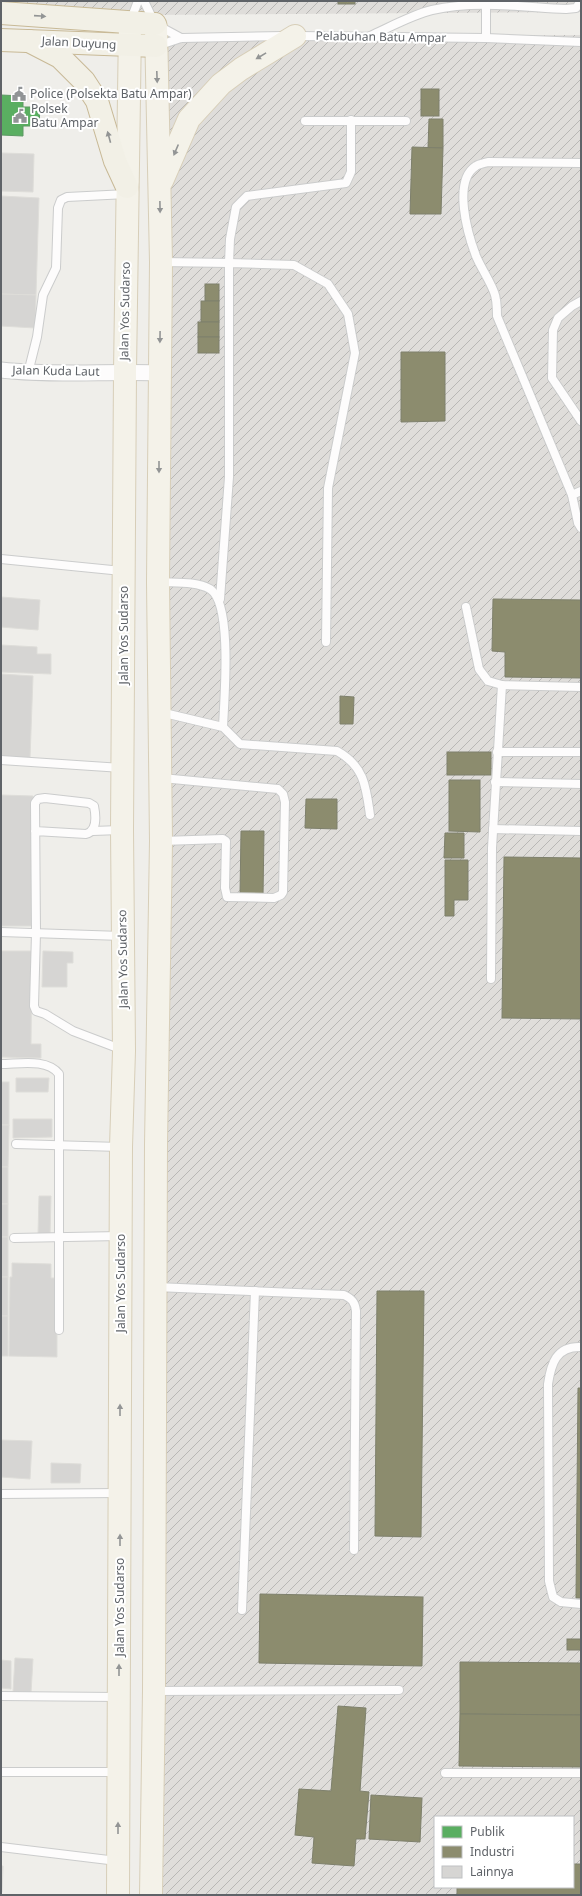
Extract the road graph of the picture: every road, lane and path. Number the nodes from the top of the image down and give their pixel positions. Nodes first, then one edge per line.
1 (138, 1) edge
2 (144, 1) edge
3 (581, 1) edge
4 (486, 3) edge
5 (578, 8) edge
6 (1, 13) edge
7 (130, 23) junction
8 (155, 24) junction
9 (295, 36) junction
10 (368, 37) junction
11 (181, 38) junction
12 (486, 38) junction
13 (1, 40) edge
14 (29, 41) junction
15 (581, 42) edge
16 (129, 46) junction
17 (156, 46) junction
18 (351, 120) junction
19 (305, 121) dead end
20 (406, 121) dead end
21 (581, 164) edge
22 (160, 186) junction
23 (127, 190) junction
24 (161, 262) junction
25 (229, 263) junction
26 (581, 301) edge
27 (1, 370) edge
28 (125, 372) junction
29 (28, 373) junction
30 (160, 374) junction
31 (581, 421) edge
32 (581, 491) edge
33 (572, 495) junction
34 (581, 528) edge
35 (1, 559) edge
36 (125, 572) junction
37 (158, 582) junction
38 (220, 599) junction
39 (466, 607) dead end
40 (326, 642) dead end
41 (502, 685) junction
42 (581, 687) edge
43 (160, 712) junction
44 (223, 727) junction
45 (497, 752) junction
46 (581, 752) edge
47 (1, 760) edge
48 (123, 768) junction
49 (160, 778) junction
50 (495, 782) junction
51 (581, 784) edge
52 (370, 815) dead end
53 (493, 829) junction
54 (122, 830) junction
55 (35, 831) junction
56 (93, 831) junction
57 (581, 831) edge
58 (161, 841) junction
59 (1, 932) edge
60 (36, 933) junction
61 (122, 936) junction
62 (491, 979) dead end
63 (124, 1051) junction
64 (1, 1064) edge
65 (16, 1144) dead end
66 (59, 1145) junction
67 (121, 1146) junction
68 (121, 1236) junction
69 (58, 1237) junction
70 (14, 1238) dead end
71 (155, 1287) junction
72 (255, 1291) junction
73 (59, 1330) dead end
74 (581, 1347) edge
75 (120, 1493) junction
76 (1, 1494) edge
77 (354, 1550) dead end
78 (581, 1604) edge
79 (242, 1610) dead end
80 (399, 1690) dead end
81 (154, 1691) junction
82 (1, 1696) edge
83 (119, 1697) junction
84 (1, 1772) edge
85 (118, 1772) junction
86 (445, 1773) dead end
87 (581, 1773) edge
88 (1, 1847) edge
89 (118, 1861) junction
90 (118, 1895) edge
91 (151, 1895) edge

1 - 7 lane
2 - 8 lane
3 - 5 lane
4 - 5 lane
4 - 10 lane
4 - 12 lane
6 -> 7 highway, Jalan Duyung
7 - 8 highway, Jalan Duyung
7 - 16 main road, Jalan Yos Sudarso
8 - 11 lane, Pelabuhan Batu Ampar
8 - 17 main road
9 - 10 lane, Pelabuhan Batu Ampar
9 - 11 lane, Pelabuhan Batu Ampar
9 -> 22 main road
10 - 12 lane, Pelabuhan Batu Ampar
11 - 17 lane, Pelabuhan Batu Ampar
12 - 15 lane, Pelabuhan Batu Ampar
13 - 14 highway, Jalan Duyung
14 - 16 highway, Jalan Duyung
23 -> 14 highway
16 - 17 highway, Jalan Duyung
16 - 23 main road, Jalan Yos Sudarso
17 -> 22 main road
18 - 19 lane
18 - 20 lane
18 - 25 lane
21 - 33 lane
22 -> 24 main road
23 - 28 main road, Jalan Yos Sudarso
23 - 29 lane
24 - 25 lane
24 -> 30 main road
25 - 38 lane
25 - 40 lane
26 - 31 lane
27 - 29 street, Jalan Kuda Laut
28 - 29 street, Jalan Kuda Laut
28 - 30 street, Jalan Kuda Laut
28 - 36 main road, Jalan Yos Sudarso
30 -> 37 main road
32 - 33 lane
33 - 34 lane
35 - 36 lane
36 - 48 main road, Jalan Yos Sudarso
37 - 38 lane
37 - 43 main road
38 - 44 lane
39 - 41 lane
41 - 42 lane
41 - 45 lane
43 - 44 lane
43 - 49 main road
44 - 52 lane
45 - 46 lane
45 - 50 lane
47 - 48 lane
48 - 54 main road, Jalan Yos Sudarso
49 - 58 main road
49 - 58 lane
50 - 51 lane
50 - 53 lane
53 - 57 lane
53 - 62 lane
54 - 56 lane
54 - 61 main road, Jalan Yos Sudarso
55 - 56 lane
55 - 56 lane
55 - 60 lane
58 - 71 main road
59 - 60 lane
60 - 61 lane
60 - 63 lane
61 - 63 main road, Jalan Yos Sudarso
63 - 67 main road, Jalan Yos Sudarso
64 - 66 lane
65 - 66 lane
66 - 67 lane
66 - 69 lane
67 - 68 main road, Jalan Yos Sudarso
68 - 69 lane
75 -> 68 main road, Jalan Yos Sudarso
69 - 70 lane
69 - 73 lane
71 - 72 lane
71 - 81 main road
72 - 77 lane
72 - 79 lane
74 - 78 lane
75 - 76 lane
83 -> 75 main road, Jalan Yos Sudarso
80 - 81 lane
81 - 91 main road
82 - 83 lane
83 - 85 main road, Jalan Yos Sudarso
84 - 85 lane
89 -> 85 main road, Jalan Yos Sudarso
86 - 87 lane
88 - 89 lane
89 - 90 main road, Jalan Yos Sudarso

